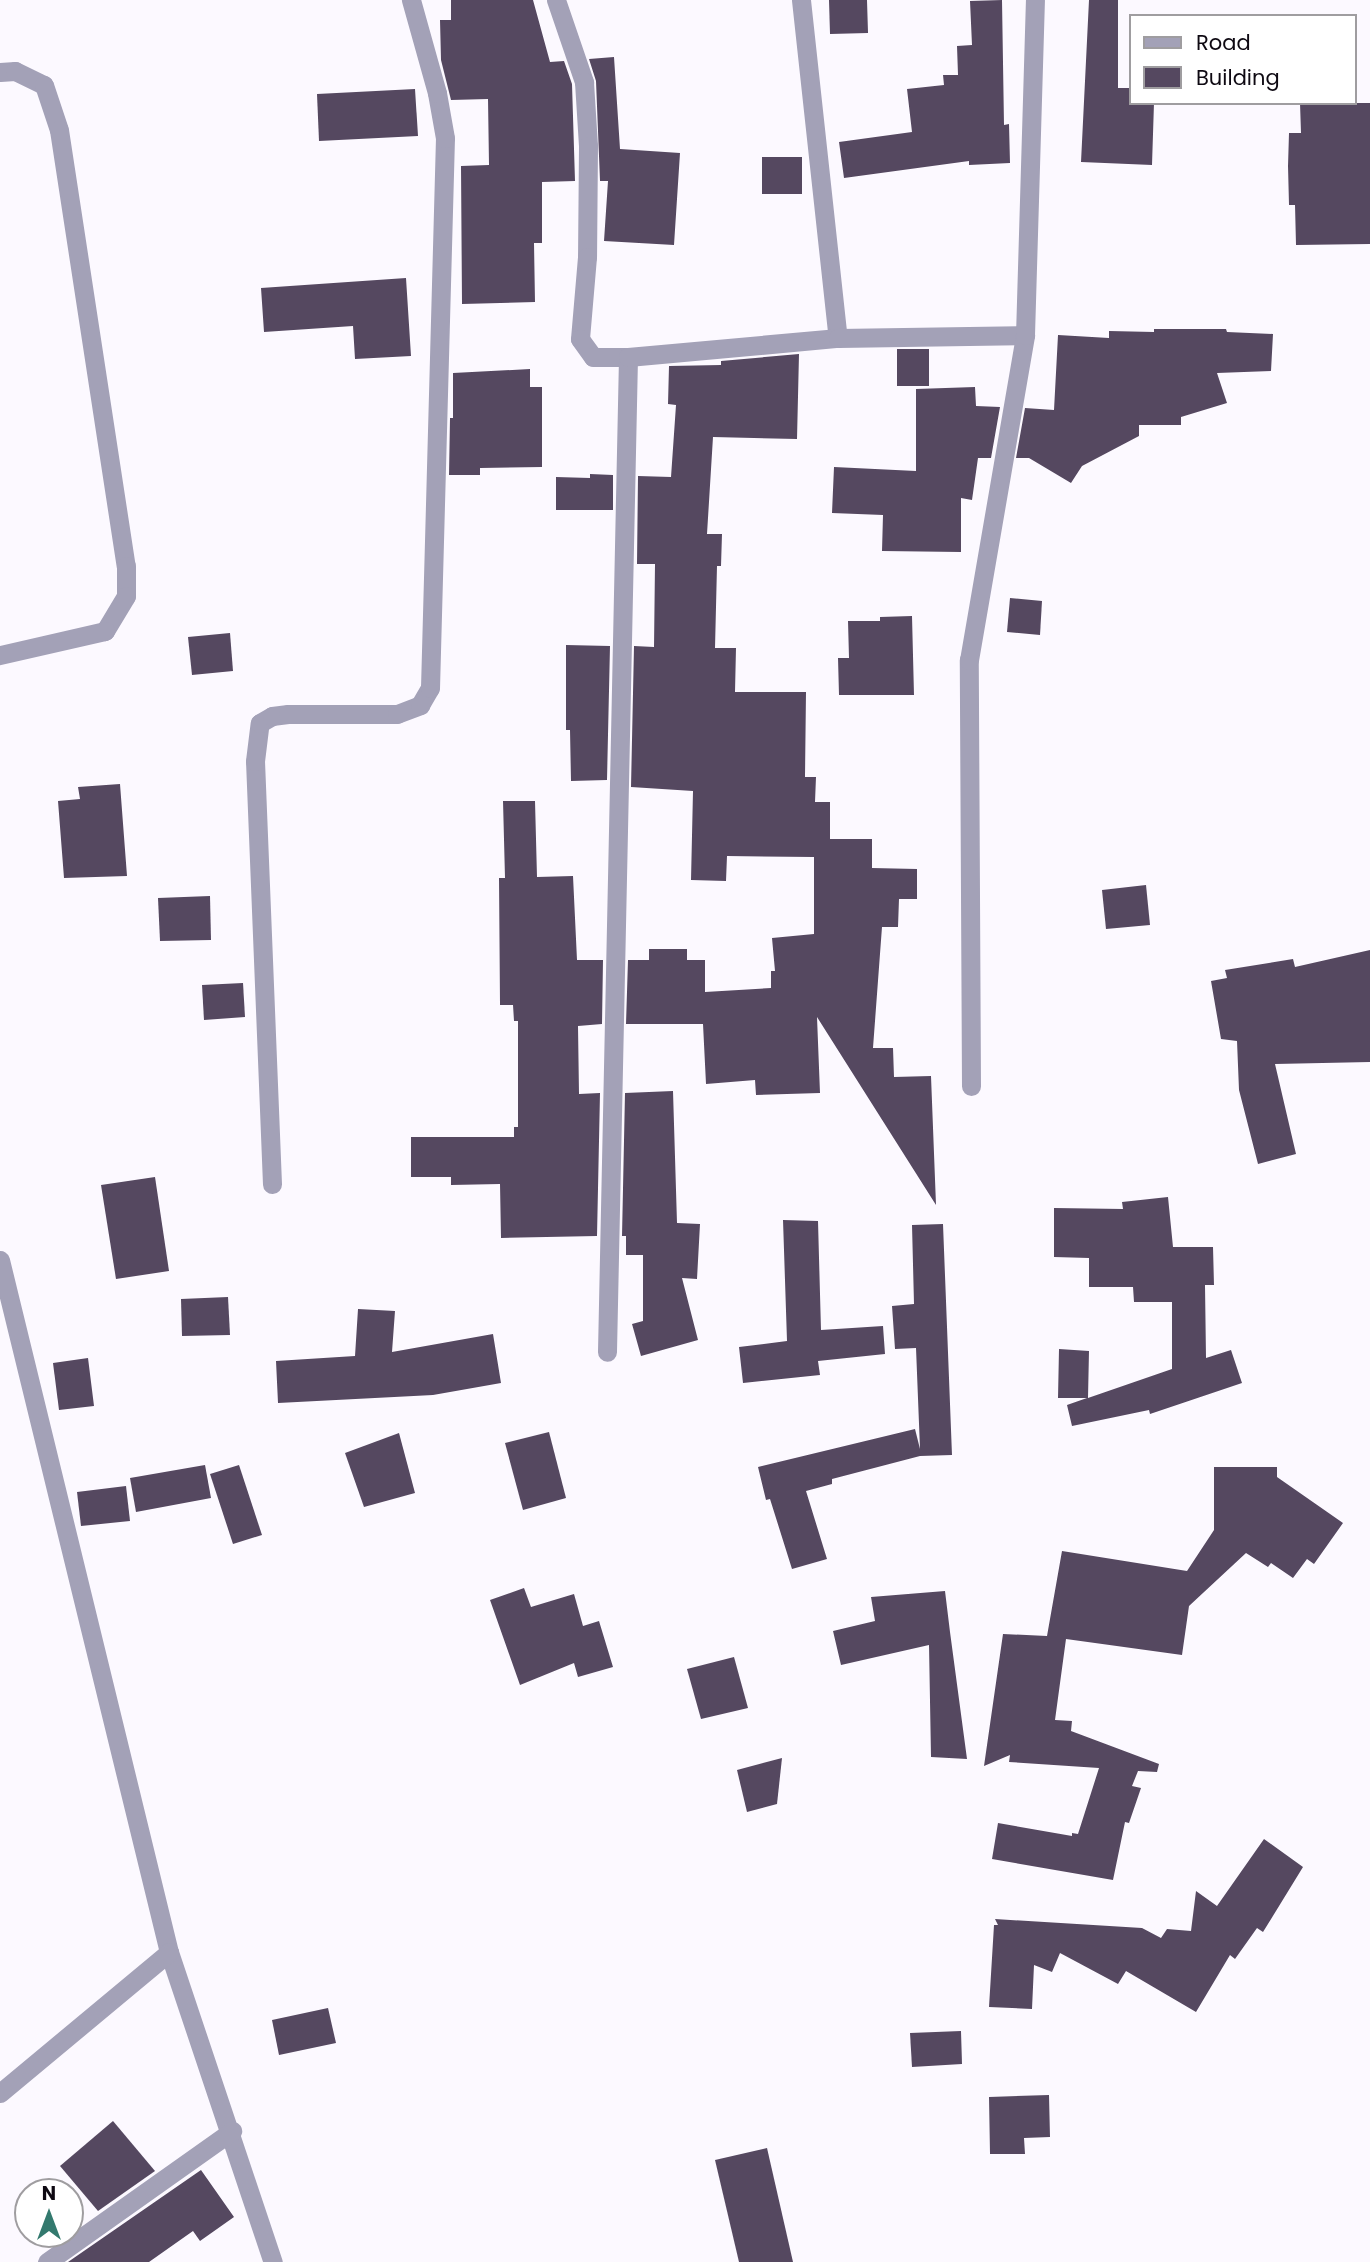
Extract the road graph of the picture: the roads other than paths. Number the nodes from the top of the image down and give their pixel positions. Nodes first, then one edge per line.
1 (411, 0) edge
2 (556, 0) edge
3 (801, 0) edge
4 (1035, 0) edge
5 (0, 72) edge
6 (1025, 335) junction
7 (838, 338) junction
8 (628, 357) junction
9 (0, 655) edge
10 (971, 1086) dead end
11 (272, 1184) dead end
12 (0, 1260) edge
13 (607, 1352) dead end
14 (169, 1952) junction
15 (0, 2093) edge
16 (232, 2132) junction
17 (47, 2262) edge
18 (274, 2262) edge

1 - 11 street
2 - 8 street
3 - 7 street
4 - 6 street
5 - 9 street
6 - 7 street
6 - 10 street
7 - 8 street
8 - 13 street
12 - 14 street
14 - 15 street
14 - 16 street
16 - 17 street
16 - 18 street

